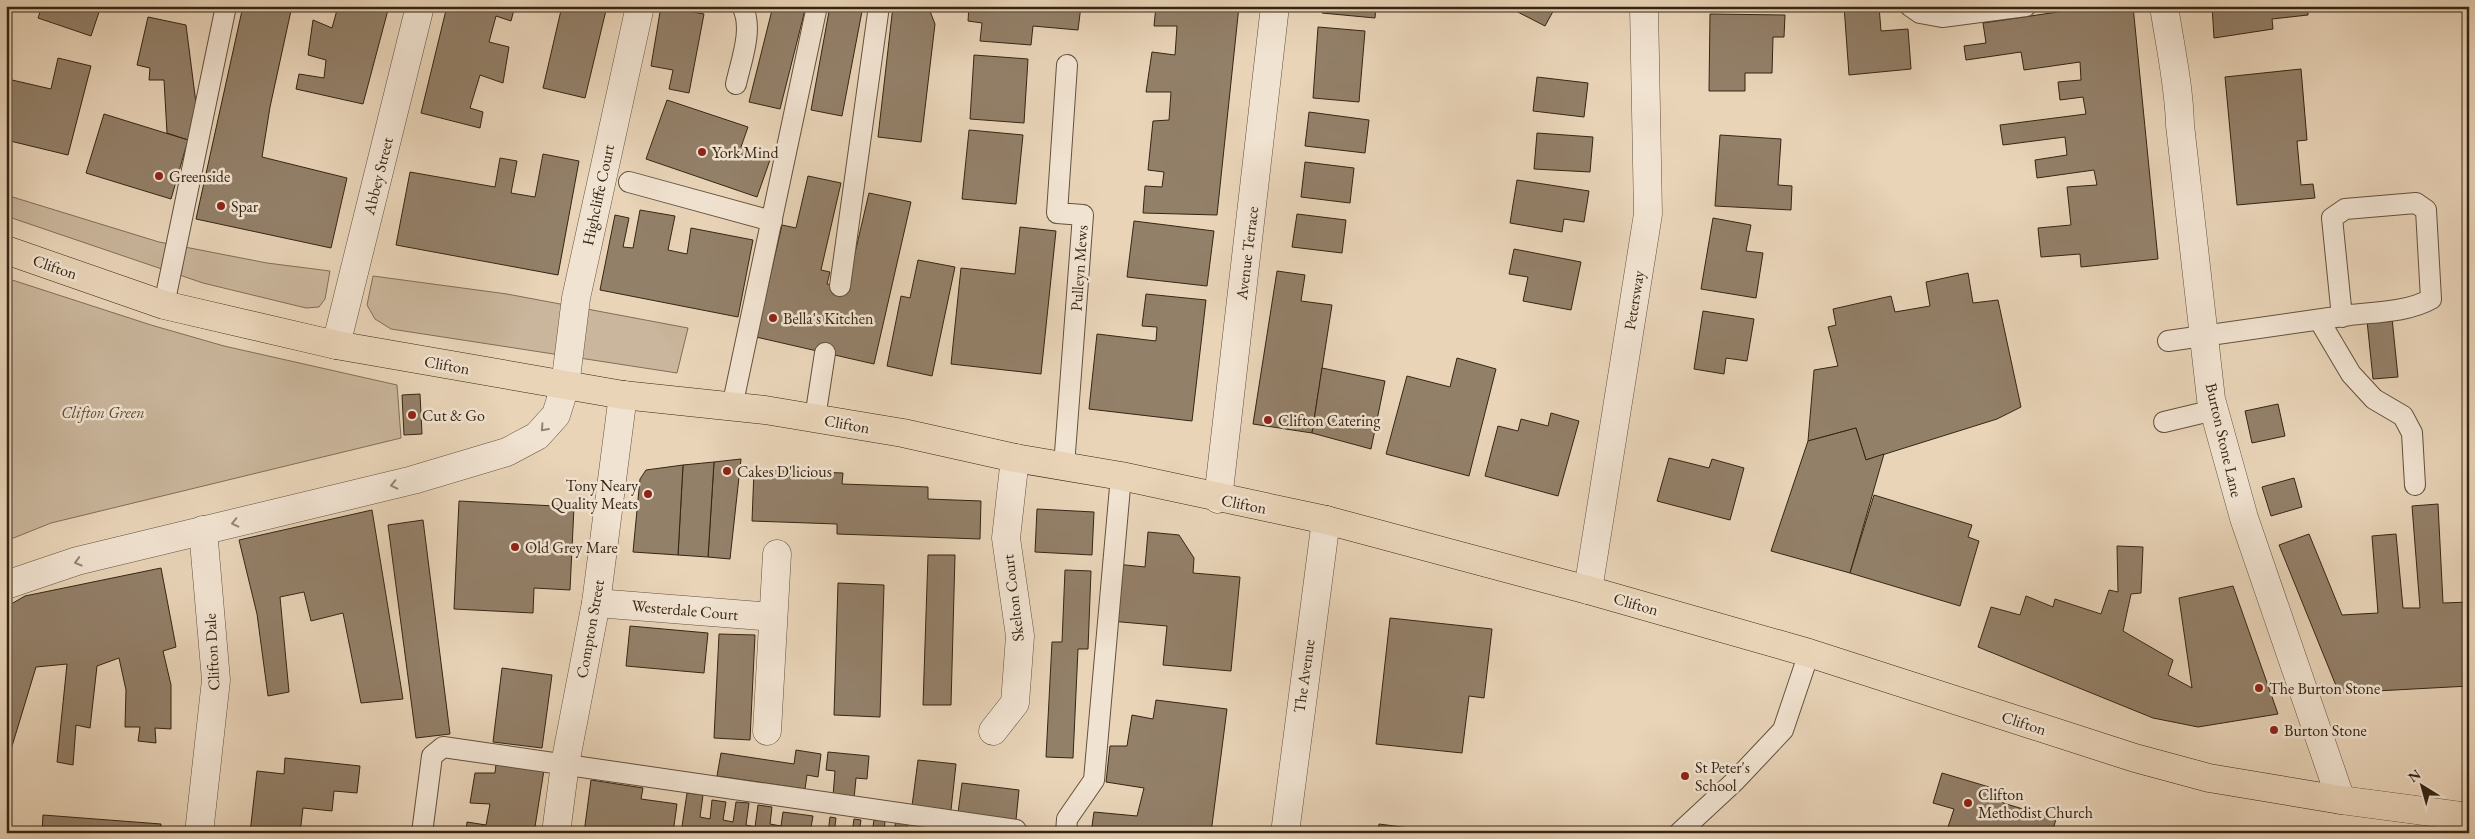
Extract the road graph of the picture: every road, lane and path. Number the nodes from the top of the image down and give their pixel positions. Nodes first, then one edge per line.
1 (226, 6) edge
2 (420, 6) edge
3 (640, 6) edge
4 (742, 6) edge
5 (817, 6) edge
6 (879, 6) edge
7 (1275, 6) edge
8 (1644, 6) edge
9 (1910, 6) edge
10 (2026, 6) edge
11 (2164, 6) edge
12 (1067, 65) dead end
13 (736, 84) dead end
14 (629, 182) dead end
15 (772, 221) junction
16 (6, 250) edge
17 (840, 286) dead end
18 (164, 305) junction
19 (2342, 317) junction
20 (2319, 320) junction
21 (2204, 336) junction
22 (2168, 341) dead end
23 (336, 345) junction
24 (825, 353) dead end
25 (565, 386) junction
26 (623, 394) junction
27 (732, 407) junction
28 (2214, 410) junction
29 (815, 418) junction
30 (2164, 422) dead end
31 (1015, 458) junction
32 (1064, 466) junction
33 (1121, 476) junction
34 (2415, 485) dead end
35 (1218, 499) junction
36 (1326, 520) junction
37 (203, 530) junction
38 (777, 554) dead end
39 (6, 585) edge
40 (1588, 590) junction
41 (596, 603) junction
42 (773, 617) junction
43 (1810, 653) junction
44 (767, 731) dead end
45 (994, 731) dead end
46 (565, 764) junction
47 (2341, 800) junction
48 (2453, 821) edge
49 (1016, 830) dead end
50 (199, 833) edge
51 (422, 833) edge
52 (556, 833) edge
53 (1066, 833) edge
54 (1285, 833) edge
55 (1678, 833) edge

1 - 18 lane
2 - 23 street, Abbey Street
3 - 25 street, Highcliffe Court
4 - 13 lane
5 - 15 lane
6 - 17 lane
7 - 35 street, Avenue Terrace
8 - 40 street, Petersway
9 - 10 lane
11 - 21 street, Burton Stone Lane
12 - 32 lane, Pulleyn Mews
14 - 15 lane
15 - 27 lane
16 - 18 main road, Clifton
18 - 23 main road, Clifton
19 - 19 lane
19 - 20 lane
20 - 21 lane
20 - 34 lane
21 - 22 lane
21 - 28 street, Burton Stone Lane
23 - 25 main road, Clifton
24 - 29 lane
25 - 26 main road, Clifton
25 -> 37 street
26 - 27 main road, Clifton
26 - 41 street, Compton Street
27 - 29 main road, Clifton
28 - 30 lane
28 - 47 street, Burton Stone Lane
29 - 31 main road, Clifton
31 - 32 main road, Clifton
31 - 45 street, Skelton Court
32 - 33 main road, Clifton
33 - 35 main road, Clifton
33 - 53 lane
35 - 36 main road, Clifton
36 - 40 main road, Clifton
36 - 54 street, The Avenue
37 -> 39 street
37 - 50 street, Clifton Dale
38 - 42 street
40 - 43 main road, Clifton
41 - 42 street, Westerdale Court
41 - 46 street, Compton Street
42 - 44 street
43 - 47 main road, Clifton
43 - 55 lane
46 - 49 lane
46 - 51 lane
46 - 52 street, Compton Street
47 - 48 main road, Clifton

